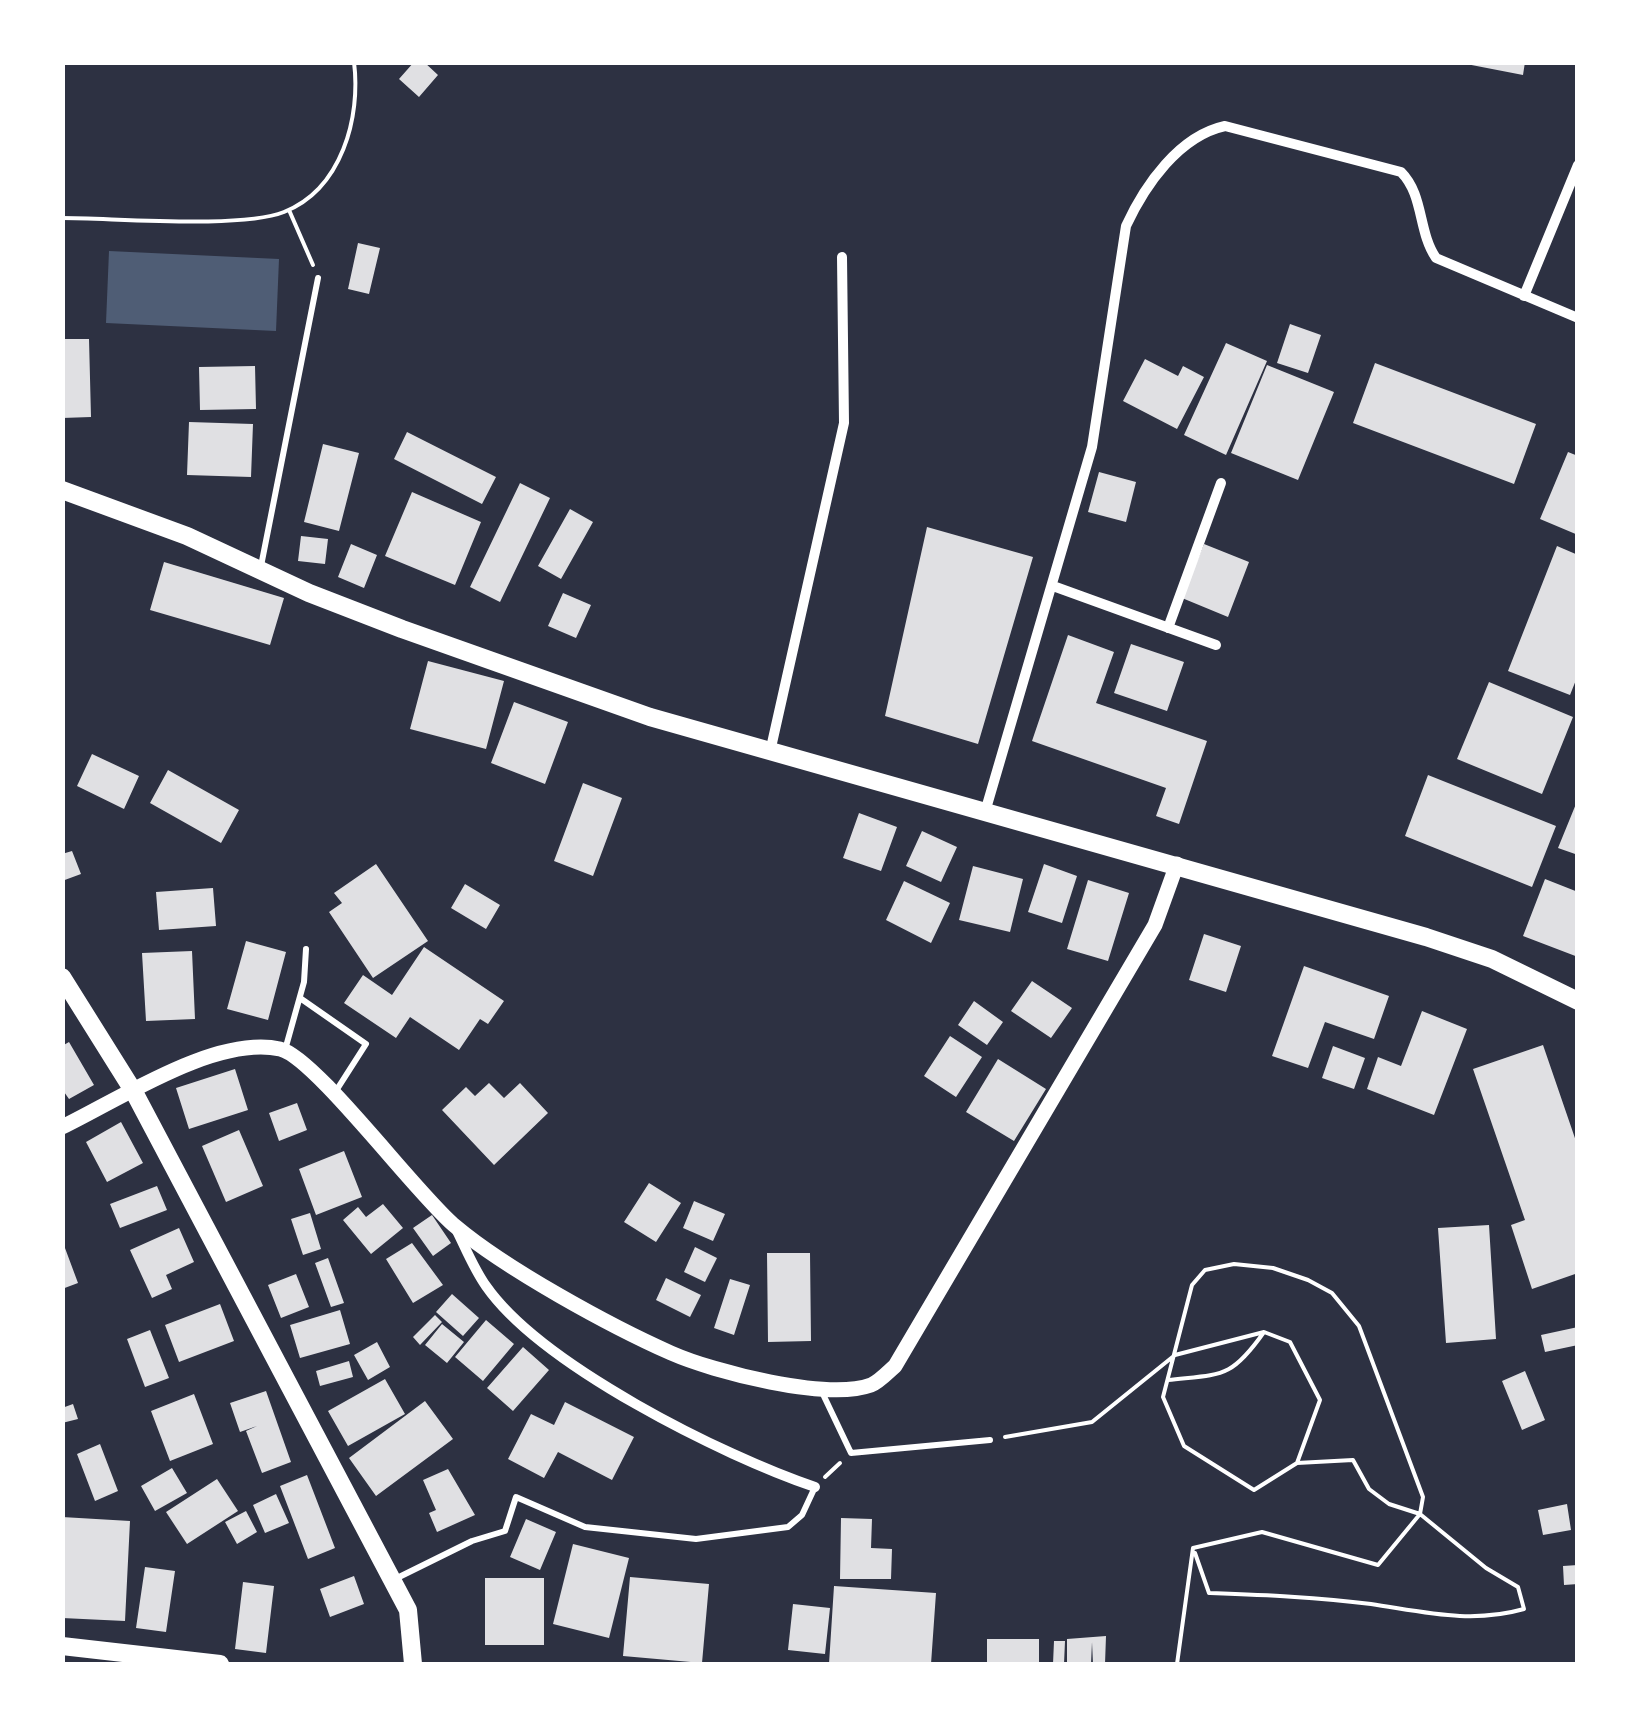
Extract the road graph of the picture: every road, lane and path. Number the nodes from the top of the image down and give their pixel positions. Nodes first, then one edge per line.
1 (354, 62) edge
2 (1577, 170) edge
3 (288, 210) junction
4 (62, 218) edge
5 (842, 257) dead end
6 (318, 278) joint
7 (1524, 296) junction
8 (1578, 318) edge
9 (1221, 483) dead end
10 (62, 490) edge
11 (261, 568) junction
12 (1053, 586) junction
13 (1168, 628) junction
14 (1216, 646) dead end
15 (770, 752) junction
16 (985, 812) junction
17 (1178, 864) junction
18 (306, 949) dead end
19 (62, 977) edge
20 (300, 998) junction
21 (1578, 1000) edge
22 (285, 1050) junction
23 (134, 1092) junction
24 (334, 1094) junction
25 (62, 1127) edge
26 (454, 1226) junction
27 (1264, 1332) junction
28 (1176, 1354) junction
29 (1168, 1380) junction
30 (820, 1389) junction
31 (990, 1440) joint
32 (852, 1453) junction
33 (1296, 1463) junction
34 (815, 1487) junction
35 (1420, 1514) junction
36 (1194, 1548) junction
37 (392, 1580) junction
38 (62, 1646) edge
39 (220, 1664) edge
40 (413, 1664) edge
41 (1176, 1664) edge

1 - 3 path
2 - 7 street
3 - 4 path
3 - 6 path
5 - 15 street
6 - 11 lane
7 - 8 street
7 - 12 street
9 - 13 street
10 - 11 main road
11 - 15 main road
12 - 13 street
12 - 16 street
13 - 14 street
15 - 16 main road
16 - 17 main road
17 - 21 main road
17 - 30 street
18 - 20 lane
19 - 23 main road
20 - 22 lane
20 - 24 lane
22 - 23 street
22 - 24 street
23 - 25 street
23 - 37 main road
24 - 26 street
26 - 30 street
26 - 34 street
27 - 28 path
27 - 29 path
27 - 33 path
28 - 29 path
28 - 31 path
28 - 35 path
29 - 33 path
30 - 32 lane
31 - 32 lane
32 - 34 path
33 - 35 path
34 - 37 lane
35 - 36 path
35 - 36 path
36 - 41 path
37 - 40 main road
38 - 39 main road

